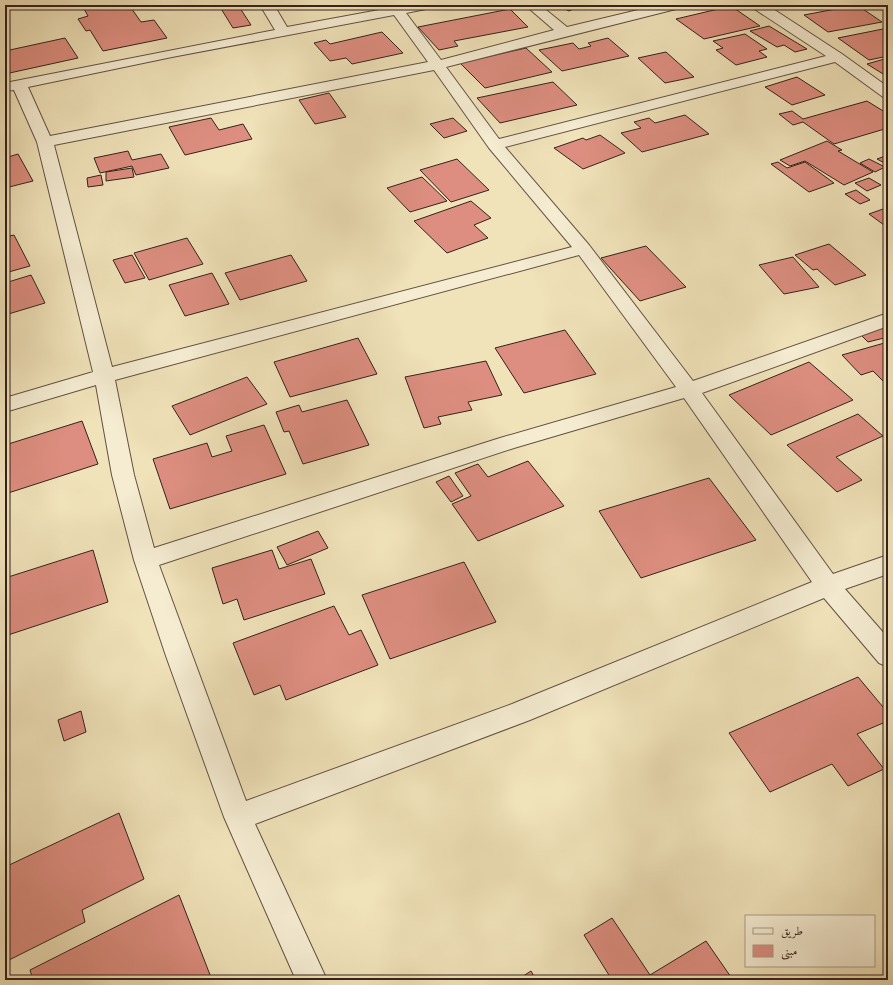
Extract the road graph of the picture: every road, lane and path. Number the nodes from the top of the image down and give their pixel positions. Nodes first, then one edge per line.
1 (267, 5) edge
2 (426, 5) edge
3 (532, 5) edge
4 (675, 5) edge
5 (758, 5) edge
6 (395, 8) edge
7 (283, 32) junction
8 (564, 32) junction
9 (837, 57) junction
10 (437, 65) junction
11 (12, 86) edge
12 (888, 94) edge
13 (45, 142) junction
14 (495, 144) junction
15 (583, 249) junction
16 (888, 319) edge
17 (104, 376) junction
18 (689, 390) junction
19 (5, 405) edge
20 (146, 560) junction
21 (888, 564) edge
22 (828, 586) junction
23 (888, 656) edge
24 (238, 817) junction
25 (312, 980) edge

1 - 7 street
2 - 6 street
3 - 8 street
4 - 8 street
5 - 9 street
6 - 7 street
6 - 10 street
7 - 11 street
8 - 10 street
9 - 12 street
9 - 14 street
10 - 13 street
10 - 14 street
11 - 13 street
13 - 17 street
14 - 15 street
15 - 17 street
15 - 18 street
16 - 18 street
17 - 19 street
17 - 20 street
18 - 20 street
18 - 22 street
20 - 24 street
21 - 22 street
22 - 23 street
22 - 24 street
24 - 25 street

